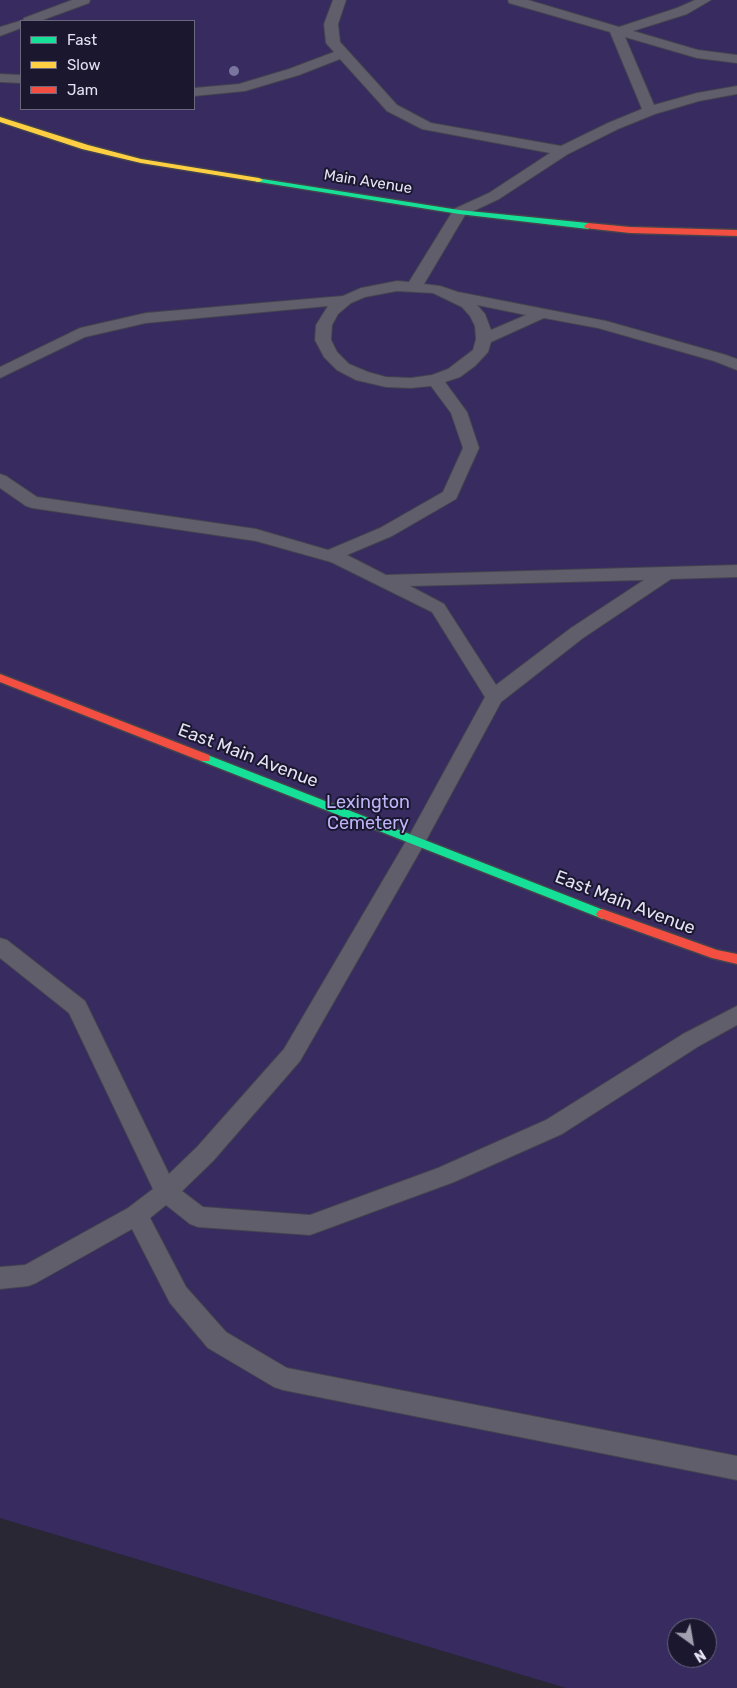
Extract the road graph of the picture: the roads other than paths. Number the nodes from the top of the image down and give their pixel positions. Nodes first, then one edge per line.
1 (84, 0) edge
2 (340, 0) edge
3 (514, 0) edge
4 (705, 0) edge
5 (32, 20) edge
6 (20, 24) edge
7 (0, 32) edge
8 (616, 32) junction
9 (342, 52) junction
10 (737, 59) edge
11 (0, 78) edge
12 (20, 79) edge
13 (737, 90) edge
14 (195, 92) edge
15 (650, 111) junction
16 (0, 119) edge
17 (563, 151) junction
18 (459, 212) junction
19 (737, 233) edge
20 (415, 286) junction
21 (452, 295) junction
22 (346, 300) junction
23 (544, 313) junction
24 (484, 339) junction
25 (737, 365) edge
26 (0, 373) edge
27 (435, 380) junction
28 (0, 480) edge
29 (329, 556) junction
30 (737, 571) edge
31 (667, 573) junction
32 (384, 582) junction
33 (0, 678) edge
34 (494, 697) junction
35 (416, 841) junction
36 (0, 946) edge
37 (737, 959) edge
38 (737, 1015) edge
39 (166, 1192) junction
40 (136, 1215) junction
41 (0, 1278) edge
42 (737, 1468) edge

1 - 5 lane
2 - 9 lane
3 - 8 lane
4 - 8 lane
6 - 7 lane
8 - 10 lane
8 - 15 lane
9 - 14 lane
9 - 17 lane
11 - 12 lane
13 - 15 lane
15 - 17 lane
16 - 18 street, Main Avenue
17 - 18 lane
18 - 19 street, Main Avenue
18 - 20 lane
20 - 21 lane
20 - 22 lane
21 - 23 lane
21 - 24 lane
22 - 26 lane
22 - 27 lane
23 - 24 lane
23 - 25 lane
24 - 27 lane
27 - 29 lane
28 - 29 lane
29 - 32 lane
30 - 31 lane
31 - 32 lane
31 - 34 lane
32 - 34 lane
33 - 35 street, East Main Avenue
34 - 35 lane
35 - 37 street, East Main Avenue
35 - 39 lane
36 - 39 lane
38 - 39 lane
39 - 40 lane
40 - 41 lane
40 - 42 lane

